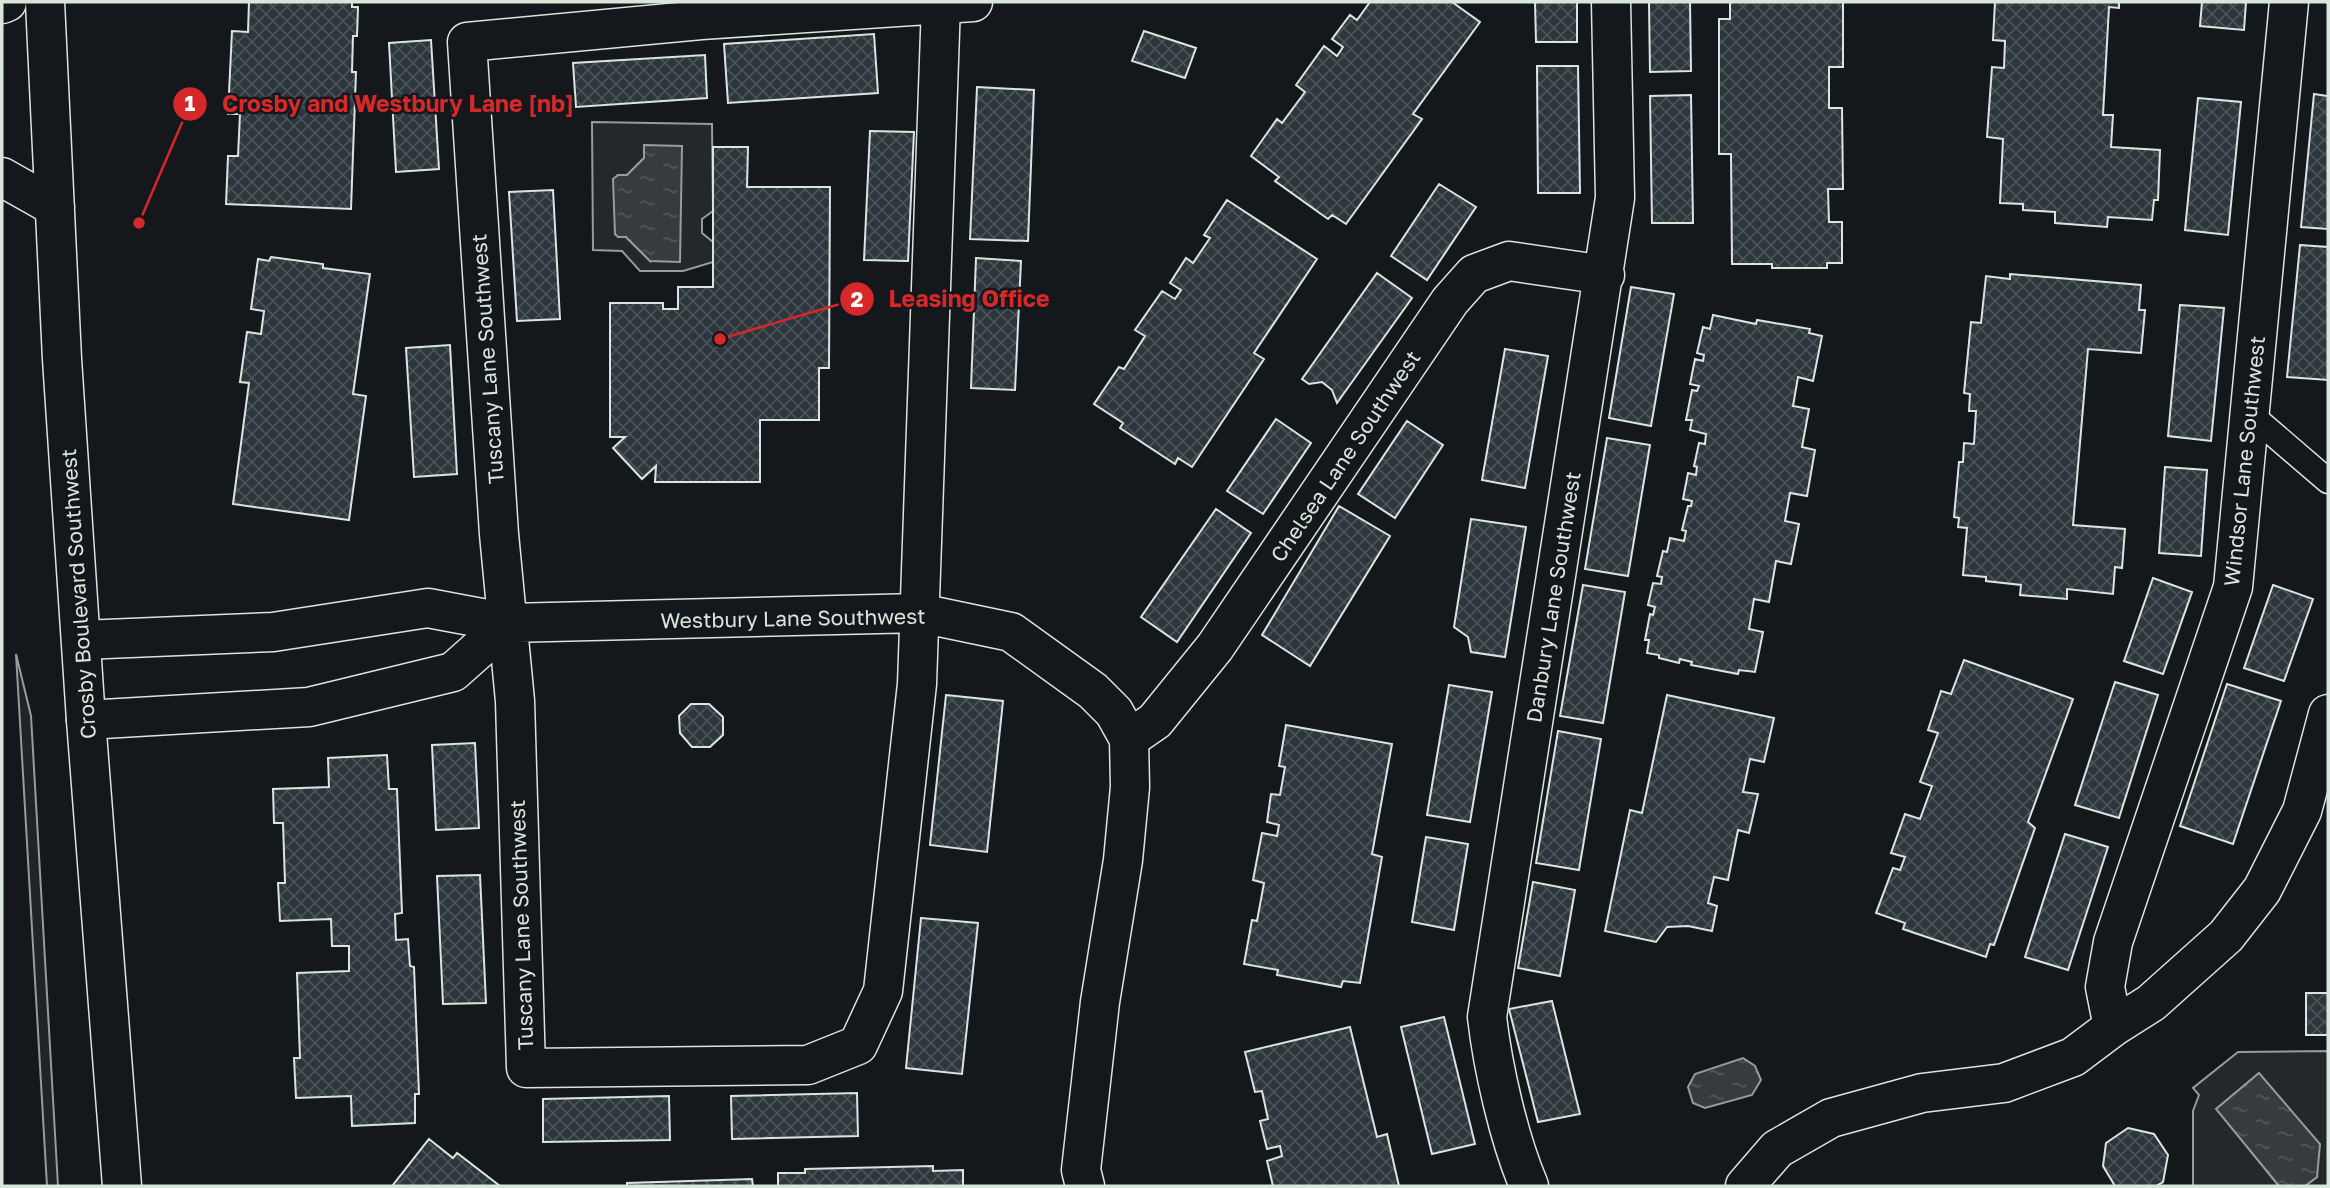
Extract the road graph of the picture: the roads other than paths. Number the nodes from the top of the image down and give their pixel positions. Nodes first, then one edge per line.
1 (7, 2) edge
2 (45, 2) edge
3 (1611, 2) edge
4 (2289, 2) edge
5 (957, 3) edge
6 (2, 4) edge
7 (2, 177) edge
8 (55, 208) junction
9 (1605, 275) junction
10 (2250, 414) junction
11 (2328, 481) edge
12 (920, 613) junction
13 (508, 623) junction
14 (82, 640) junction
15 (2328, 714) edge
16 (86, 720) junction
17 (1129, 738) junction
18 (2315, 811) edge
19 (2113, 1027) junction
20 (122, 1186) edge
21 (1085, 1186) edge
22 (1529, 1186) edge
23 (1745, 1186) edge

1 - 6 street
2 - 8 street, Crosby Boulevard Southwest
3 - 9 street, Danbury Lane Southwest
4 - 10 street, Windsor Lane Southwest
5 - 12 street, Tuscany Lane Southwest
5 - 13 street, Tuscany Lane Southwest
7 - 8 street
8 - 14 street, Crosby Boulevard Southwest
9 - 17 street, Chelsea Lane Southwest
9 - 22 street, Danbury Lane Southwest
10 - 11 lane
10 - 19 street, Windsor Lane Southwest
12 - 13 street, Westbury Lane Southwest
12 - 13 street, Tuscany Lane Southwest
12 - 17 street, Westbury Lane Southwest
13 - 14 street, Westbury Lane Southwest
13 - 16 street
14 - 16 street, Crosby Boulevard Southwest
15 - 18 street
16 - 20 street, Crosby Boulevard Southwest
17 - 21 street
18 - 19 street
19 - 23 street

